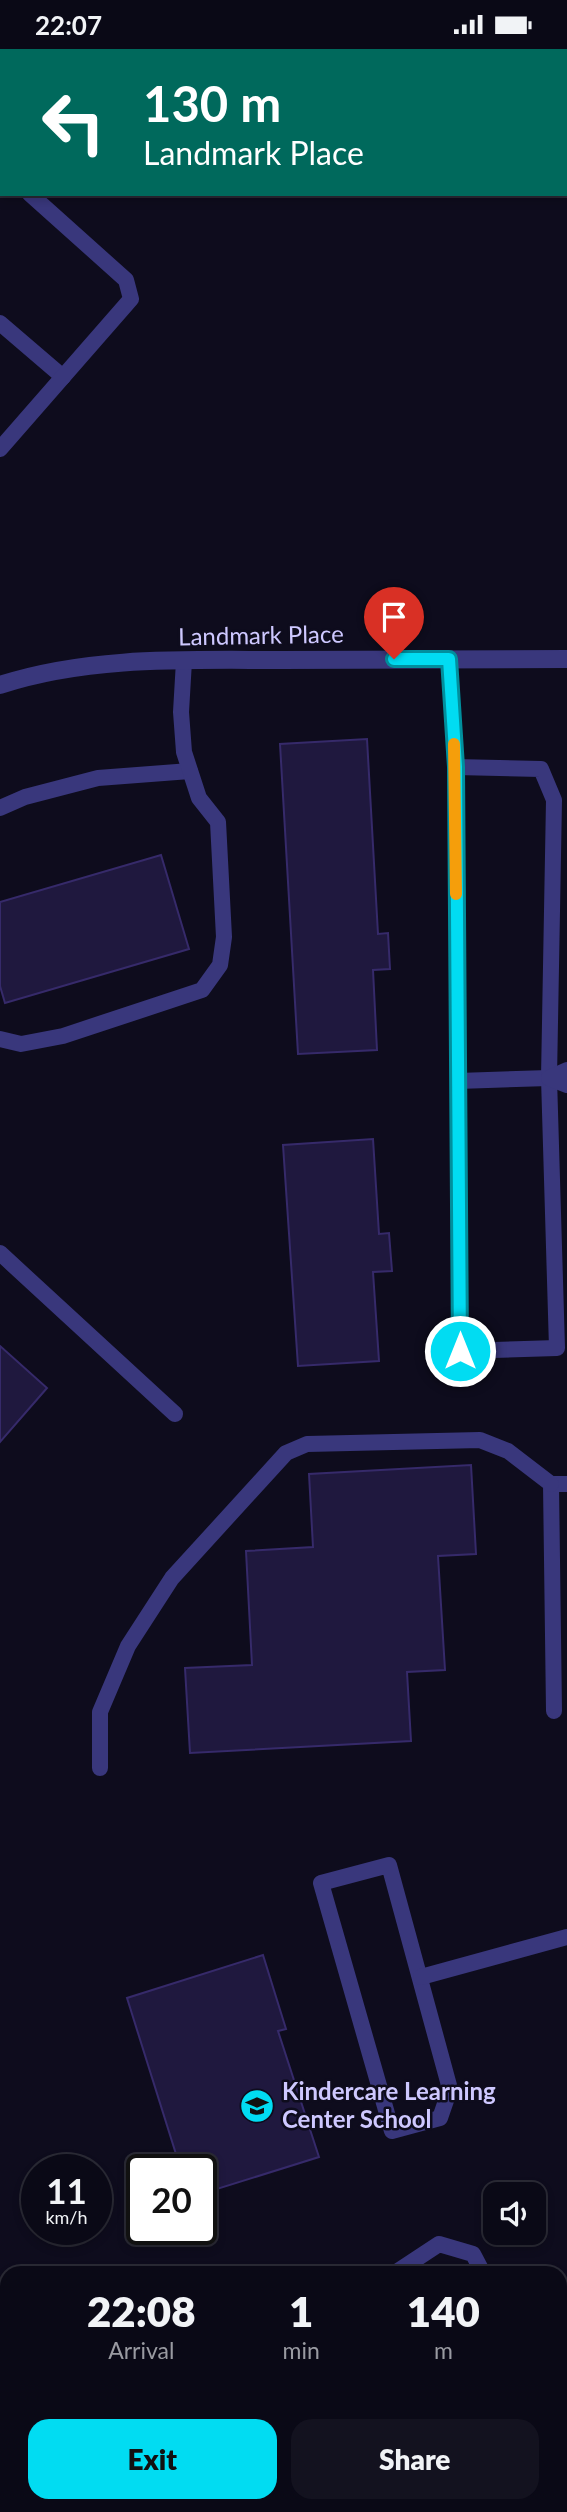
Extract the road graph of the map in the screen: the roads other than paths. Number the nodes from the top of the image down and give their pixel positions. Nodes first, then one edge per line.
1 (32, 196) edge
2 (0, 323) edge
3 (63, 377) junction
4 (0, 449) edge
5 (449, 659) junction
6 (567, 659) edge
7 (184, 661) junction
8 (0, 685) edge
9 (456, 767) junction
10 (190, 771) junction
11 (0, 808) edge
12 (0, 1039) edge
13 (567, 1070) edge
14 (550, 1078) junction
15 (458, 1081) junction
16 (567, 1086) edge
17 (0, 1253) edge
18 (175, 1414) dead end
19 (559, 1484) edge
20 (554, 1711) dead end
21 (100, 1768) dead end
22 (567, 1937) edge
23 (421, 1977) junction
24 (406, 2266) edge
25 (479, 2266) edge

1 - 3 lane
2 - 3 lane
3 - 4 lane
5 - 6 street, Landmark Place
5 - 7 street, Landmark Place
5 - 9 lane
7 - 8 street, Landmark Place
7 - 10 lane
9 - 14 lane
9 - 15 lane
10 - 11 lane
10 - 12 lane
13 - 14 lane
14 - 15 lane
14 - 15 lane
14 - 16 lane
17 - 18 lane
19 - 20 lane
19 - 21 lane
22 - 23 lane
23 - 23 lane
24 - 25 lane

